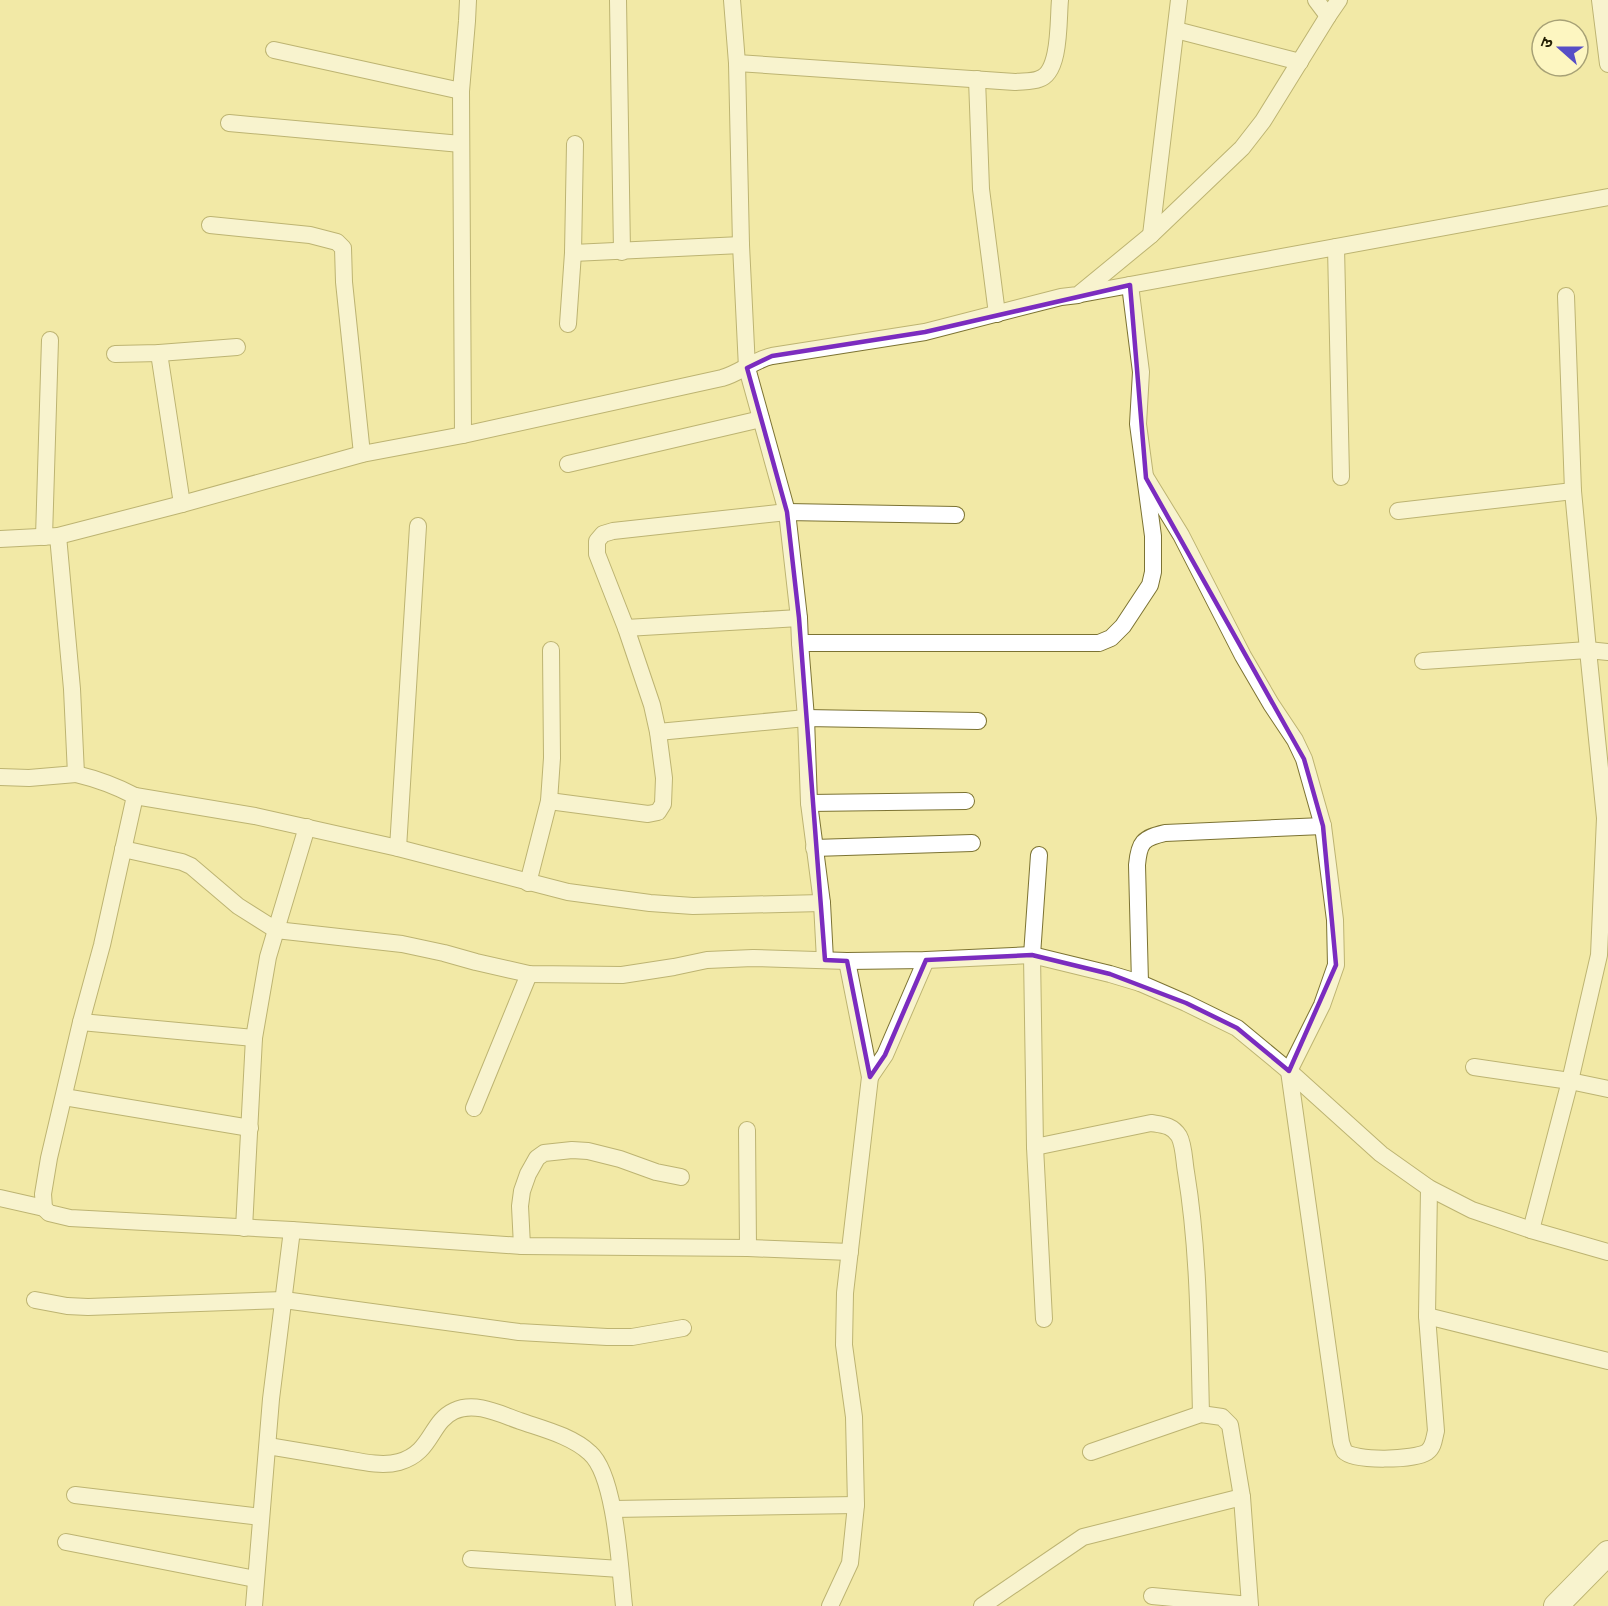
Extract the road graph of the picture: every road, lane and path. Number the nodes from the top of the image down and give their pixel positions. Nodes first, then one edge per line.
1 (468, 0) edge
2 (618, 0) edge
3 (732, 0) edge
4 (1059, 0) edge
5 (1179, 0) edge
6 (1316, 0) edge
7 (1339, 0) edge
8 (1600, 0) edge
9 (1328, 16) junction
10 (1176, 30) junction
11 (274, 50) dead end
12 (1300, 62) junction
13 (737, 63) junction
14 (1608, 63) edge
15 (977, 79) junction
16 (461, 91) junction
17 (229, 123) dead end
18 (461, 144) junction
19 (575, 144) dead end
20 (1608, 197) edge
21 (210, 225) dead end
22 (1151, 235) junction
23 (741, 245) junction
24 (1336, 247) junction
25 (622, 252) junction
26 (573, 254) junction
27 (1130, 285) junction
28 (1077, 295) junction
29 (1566, 296) dead end
30 (997, 314) junction
31 (568, 324) dead end
32 (50, 340) dead end
33 (237, 347) dead end
34 (159, 353) junction
35 (115, 354) dead end
36 (747, 368) junction
37 (761, 419) junction
38 (463, 435) junction
39 (362, 454) junction
40 (568, 464) dead end
41 (1341, 477) dead end
42 (1146, 478) junction
43 (1573, 491) junction
44 (182, 504) junction
45 (1398, 511) dead end
46 (787, 512) junction
47 (956, 514) dead end
48 (418, 526) dead end
49 (51, 536) junction
50 (0, 539) edge
51 (799, 618) junction
52 (626, 628) junction
53 (800, 643) junction
54 (551, 650) dead end
55 (1588, 650) junction
56 (1608, 652) edge
57 (1423, 661) dead end
58 (806, 718) junction
59 (978, 721) dead end
60 (658, 732) junction
61 (76, 774) junction
62 (0, 777) edge
63 (135, 796) junction
64 (549, 801) junction
65 (966, 801) dead end
66 (809, 803) junction
67 (1607, 818) edge
68 (1323, 826) junction
69 (307, 827) junction
70 (972, 843) dead end
71 (398, 848) junction
72 (814, 848) junction
73 (123, 849) junction
74 (1039, 855) dead end
75 (528, 883) junction
76 (822, 903) junction
77 (276, 930) junction
78 (1032, 956) junction
79 (825, 960) junction
80 (926, 960) junction
81 (847, 961) junction
82 (529, 974) junction
83 (1140, 983) junction
84 (81, 1023) junction
85 (254, 1038) junction
86 (1474, 1067) dead end
87 (1289, 1071) junction
88 (870, 1077) junction
89 (1570, 1081) junction
90 (1608, 1089) edge
91 (64, 1097) junction
92 (474, 1108) dead end
93 (250, 1128) junction
94 (747, 1130) dead end
95 (1035, 1147) junction
96 (681, 1177) dead end
97 (1428, 1188) junction
98 (0, 1198) edge
99 (44, 1208) junction
100 (244, 1228) junction
101 (292, 1230) junction
102 (1531, 1230) junction
103 (522, 1246) junction
104 (748, 1248) junction
105 (850, 1252) junction
106 (1608, 1252) edge
107 (35, 1300) dead end
108 (284, 1300) junction
109 (1427, 1316) junction
110 (1044, 1319) dead end
111 (683, 1328) dead end
112 (1608, 1361) edge
113 (1201, 1414) junction
114 (268, 1446) junction
115 (1091, 1452) dead end
116 (75, 1495) dead end
117 (1242, 1497) junction
118 (856, 1504) junction
119 (613, 1509) junction
120 (261, 1517) junction
121 (66, 1542) dead end
122 (1608, 1553) edge
123 (471, 1559) dead end
124 (620, 1569) junction
125 (255, 1580) junction
126 (1152, 1596) dead end
127 (992, 1603) edge
128 (1250, 1605) edge
129 (254, 1606) edge
130 (624, 1606) edge
131 (830, 1606) edge
132 (1556, 1606) edge

1 - 16 street
2 - 25 street
3 - 13 street
4 - 15 street
5 - 10 street
6 - 9 street
7 - 9 street
8 - 14 street
9 - 12 street
10 - 12 street
10 - 22 street
11 - 16 street
12 - 22 street
13 - 15 street
13 - 23 street
15 - 30 street
16 - 18 street
17 - 18 street
18 - 38 street
19 - 26 street
20 - 24 street
21 - 39 street
22 - 28 street
23 - 25 street
23 - 36 street
24 - 27 street
24 - 41 street
25 - 26 street
26 - 31 street
27 - 28 street
27 - 42 street
28 - 30 street
29 - 43 street
30 - 36 street
32 - 49 street
33 - 34 street
34 - 35 street
34 - 44 street
36 - 37 street
36 - 38 street
37 - 40 street
37 - 46 street
38 - 39 street
39 - 44 street
42 - 53 street
42 - 68 street
43 - 45 street
43 - 55 street
44 - 49 street
46 - 47 street
46 - 51 street
46 - 52 street
48 - 71 street
49 - 50 street
49 - 61 street
51 - 52 street
51 - 53 street
52 - 60 street
53 - 58 street
54 - 64 street
55 - 56 street
55 - 57 street
55 - 67 street
58 - 59 street
58 - 60 street
58 - 66 street
60 - 64 street
61 - 62 street
61 - 63 street
63 - 69 street
63 - 73 street
64 - 75 street
65 - 66 street
66 - 72 street
67 - 89 street
68 - 83 street
68 - 87 street
69 - 71 street
69 - 77 street
70 - 72 street
71 - 75 street
72 - 76 street
73 - 77 street
73 - 84 street
74 - 78 street
75 - 76 street
76 - 79 street
77 - 82 street
77 - 85 street
78 - 80 street
78 - 83 street
78 - 95 street
79 - 81 street
79 - 82 street
80 - 81 street
80 - 88 street
81 - 88 street
82 - 92 street
83 - 87 street
84 - 85 street
84 - 91 street
85 - 93 street
86 - 89 street
87 - 97 street
87 - 109 street
88 - 105 street
89 - 90 street
89 - 102 street
91 - 93 street
91 - 99 street
93 - 100 street
94 - 104 street
95 - 110 street
95 - 113 street
96 - 103 street
97 - 102 street
97 - 109 street
98 - 99 street
99 - 100 street
100 - 101 street
101 - 103 street
101 - 108 street
102 - 106 street
103 - 104 street
104 - 105 street
105 - 118 street
107 - 108 street
108 - 111 street
108 - 114 street
109 - 112 street
113 - 115 street
113 - 117 street
114 - 119 street
114 - 120 street
116 - 120 street
117 - 127 street
117 - 128 street
118 - 119 street
118 - 131 street
119 - 124 street
120 - 125 street
121 - 125 street
122 - 132 main road
123 - 124 street
124 - 130 street
125 - 129 street
126 - 128 street

